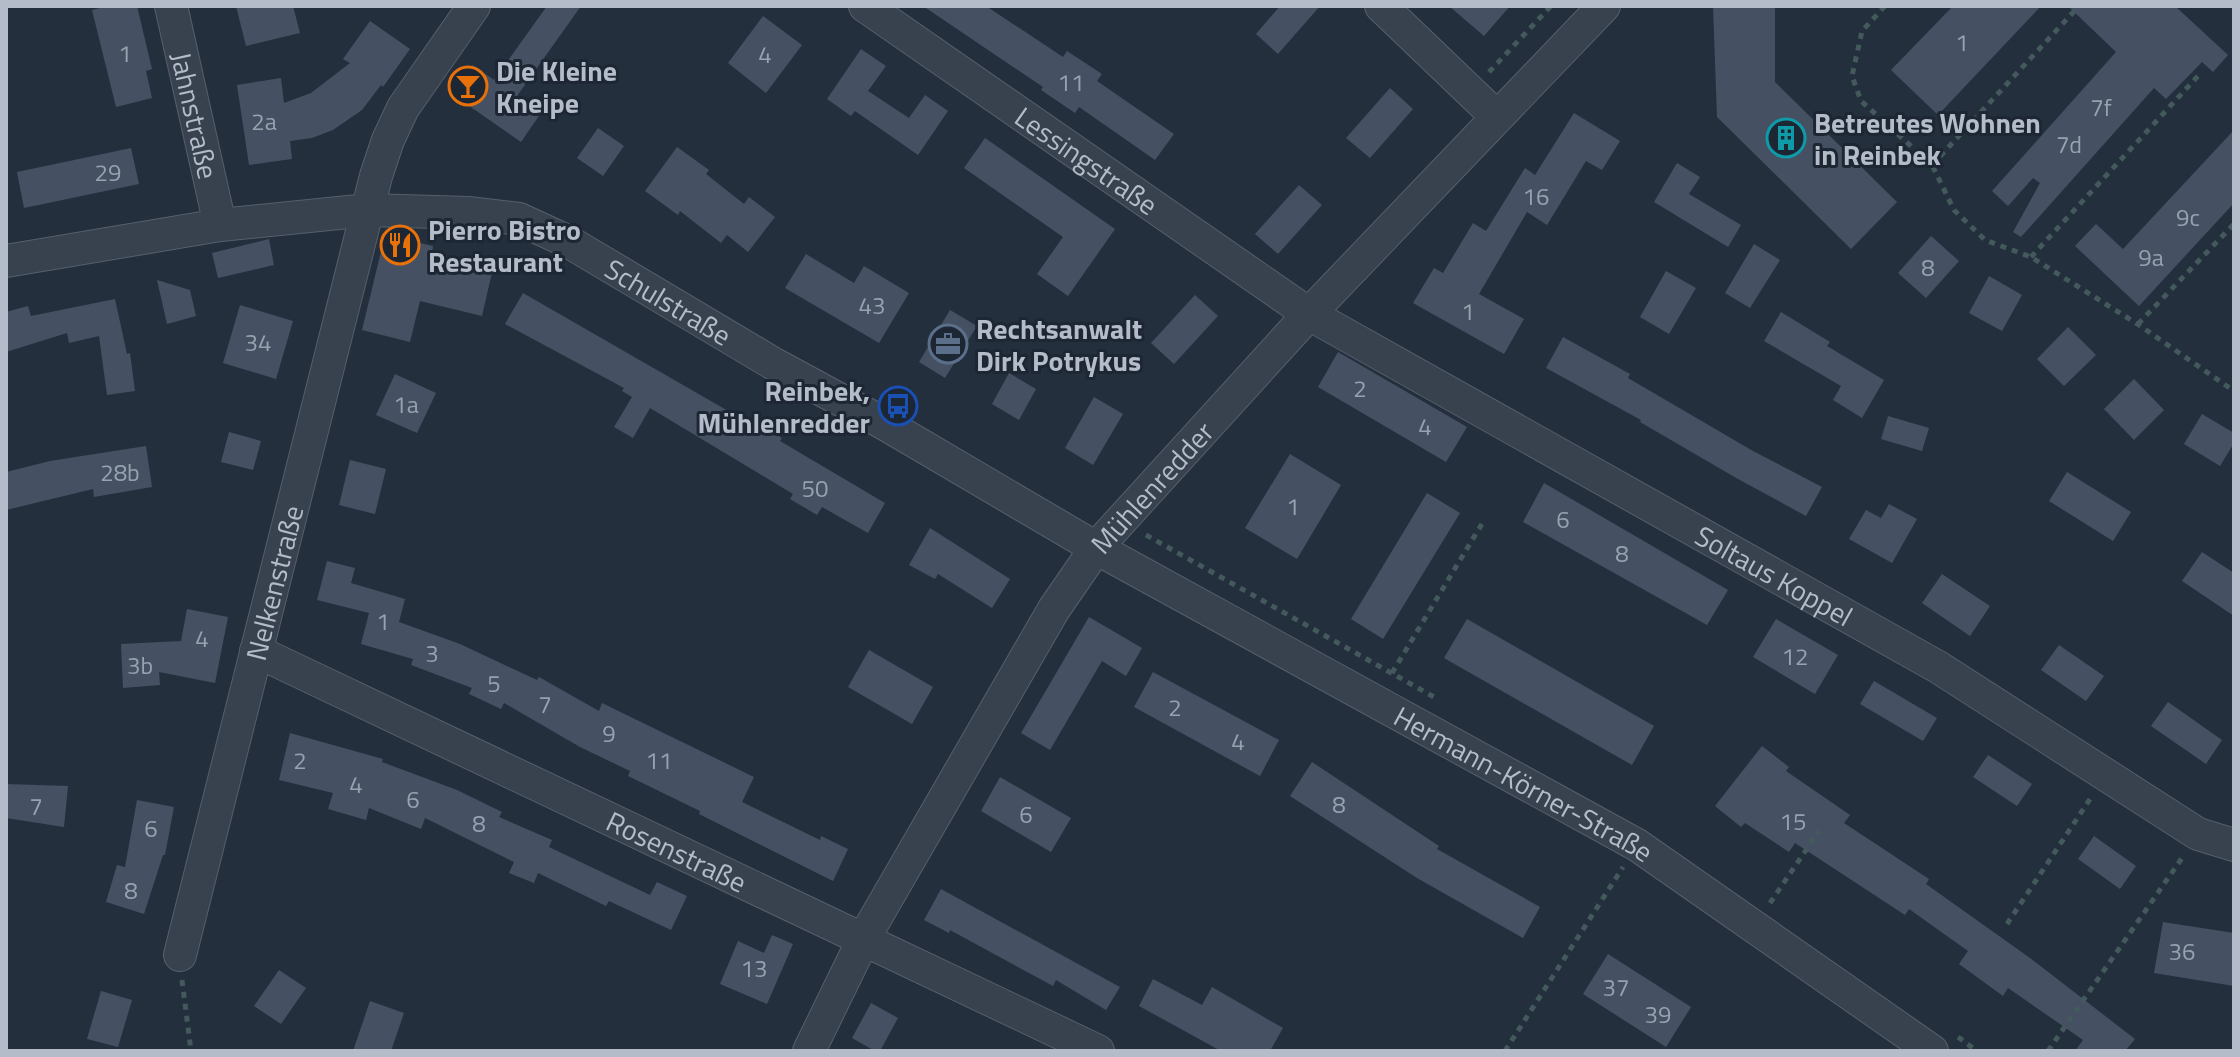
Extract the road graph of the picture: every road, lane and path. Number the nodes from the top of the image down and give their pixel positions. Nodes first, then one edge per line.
1 (171, 6) edge
2 (474, 6) edge
3 (865, 6) edge
4 (1381, 6) edge
5 (1551, 6) edge
6 (1604, 6) edge
7 (1885, 6) edge
8 (2079, 6) edge
9 (2198, 76) dead end
10 (1470, 91) junction
11 (1497, 117) junction
12 (1932, 165) junction
13 (368, 210) junction
14 (2234, 224) edge
15 (220, 225) junction
16 (2031, 257) junction
17 (6, 261) edge
18 (1309, 314) junction
19 (2138, 324) junction
20 (2234, 391) edge
21 (1483, 522) dead end
22 (1096, 548) junction
23 (256, 651) junction
24 (1392, 673) dead end
25 (2107, 775) junction
26 (1819, 831) dead end
27 (2198, 834) junction
28 (1637, 845) junction
29 (2234, 845) edge
30 (1770, 904) dead end
31 (2007, 924) dead end
32 (864, 938) junction
33 (180, 955) joint
34 (191, 1051) edge
35 (809, 1051) edge
36 (1098, 1051) edge
37 (1505, 1051) edge
38 (1932, 1051) edge
39 (2048, 1051) edge

1 - 15 street, Jahnstraße
2 - 13 street, Nelkenstraße
3 - 18 street, Lessingstraße
4 - 10 street
5 - 10 path
6 - 11 street, Mühlenredder
7 - 12 path
8 - 12 path
9 - 16 path
10 - 11 street
11 - 18 street, Mühlenredder
12 - 16 path
13 - 15 street, Schulstraße
13 - 22 street, Schulstraße
13 - 23 street, Nelkenstraße
14 - 19 path
15 - 17 street, Schulstraße
16 - 19 path
18 - 22 street, Mühlenredder
18 - 25 street, Soltaus Koppel
19 - 20 path
21 - 24 path
22 - 28 street, Hermann-Körner-Straße
22 - 32 street, Mühlenredder
23 - 32 street, Rosenstraße
23 - 33 street, Nelkenstraße
25 - 27 street, Soltaus Koppel
25 - 31 path
26 - 30 path
27 - 29 street, Soltaus Koppel
27 - 39 path
28 - 37 path
28 - 38 street, Hermann-Körner-Straße
32 - 35 street, Mühlenredder
32 - 36 street, Rosenstraße
33 - 34 path

